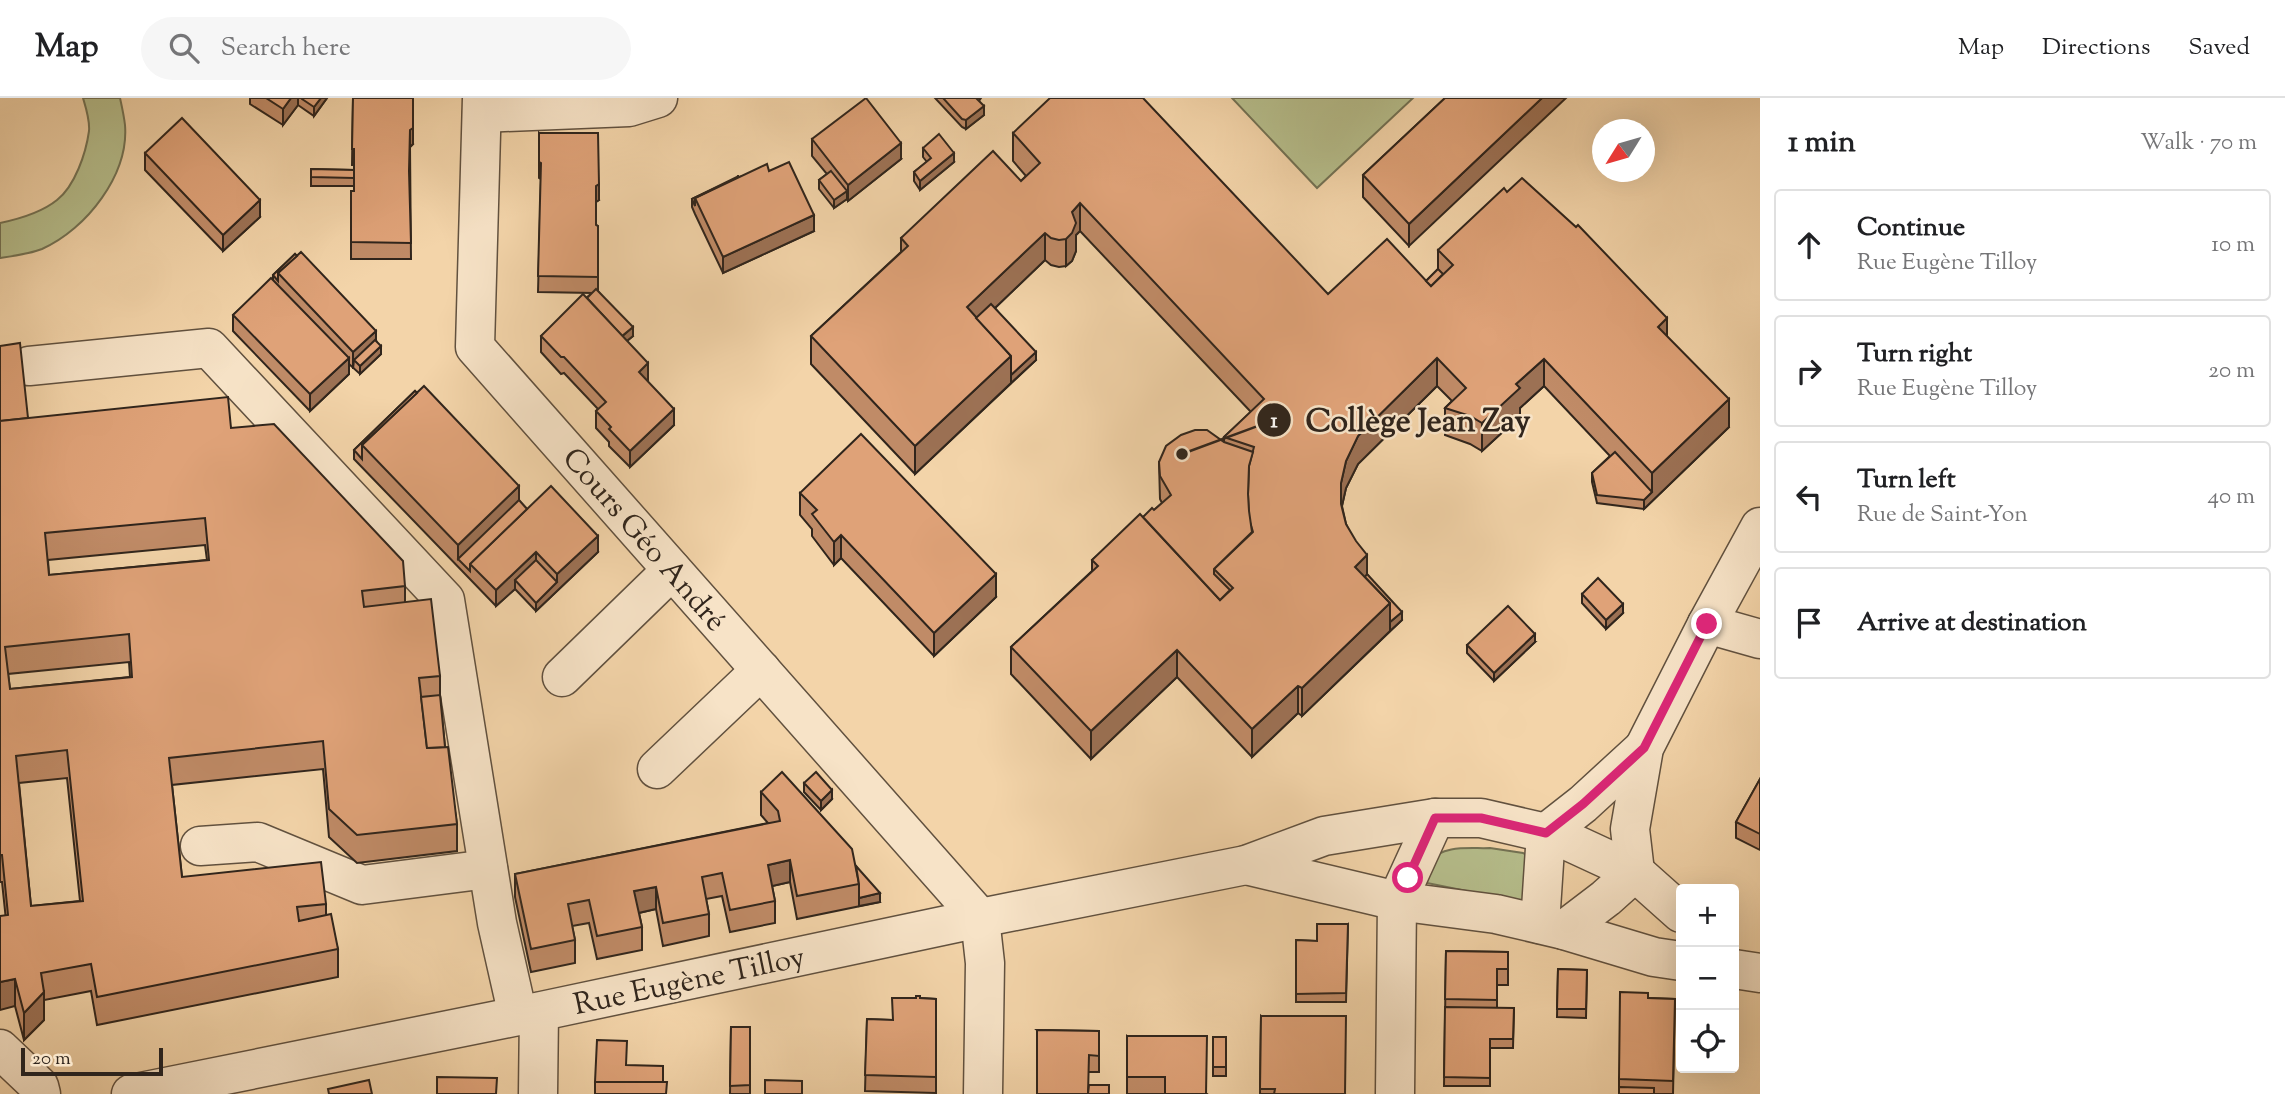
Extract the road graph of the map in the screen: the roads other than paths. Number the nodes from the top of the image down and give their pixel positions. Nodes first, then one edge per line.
1 (658, 98) edge
2 (482, 106) edge
3 (29, 366) dead end
4 (1760, 527) edge
5 (672, 570) junction
6 (1707, 624) junction
7 (1760, 639) edge
8 (761, 670) junction
9 (562, 677) dead end
10 (1644, 748) junction
11 (657, 769) dead end
12 (1435, 818) junction
13 (1546, 833) junction
14 (200, 846) dead end
15 (1246, 865) junction
16 (488, 869) junction
17 (1635, 872) junction
18 (1398, 901) junction
19 (1676, 909) edge
20 (980, 918) junction
21 (1552, 927) junction
22 (1676, 960) edge
23 (529, 1014) junction
24 (0, 1049) edge
25 (41, 1094) edge
26 (131, 1094) edge
27 (538, 1094) edge
28 (983, 1094) edge
29 (1395, 1094) edge

1 - 2 street
2 - 5 street, Cours Géo André
3 - 16 street
4 - 6 street
5 - 8 street, Cours Géo André
5 - 9 street
6 - 7 street
6 - 10 street
8 - 11 street
8 - 20 street, Cours Géo André
10 - 13 street
10 - 17 street
12 - 13 street, Rue Eugène Tilloy
12 - 15 street, Rue Eugène Tilloy
12 - 18 street
13 - 17 street, Rue Eugène Tilloy
13 - 21 street
14 - 16 street
15 - 18 street, Rue Eugène Tilloy
15 - 20 street, Rue Eugène Tilloy
16 - 23 street
17 - 19 street, Rue Eugène Tilloy
17 - 21 street
18 - 21 street, Rue Eugène Tilloy
18 - 29 street
20 - 23 street, Rue Eugène Tilloy
20 - 28 street
21 - 22 street, Rue Eugène Tilloy
23 - 26 street, Rue Eugène Tilloy
23 - 27 street
24 - 25 street

